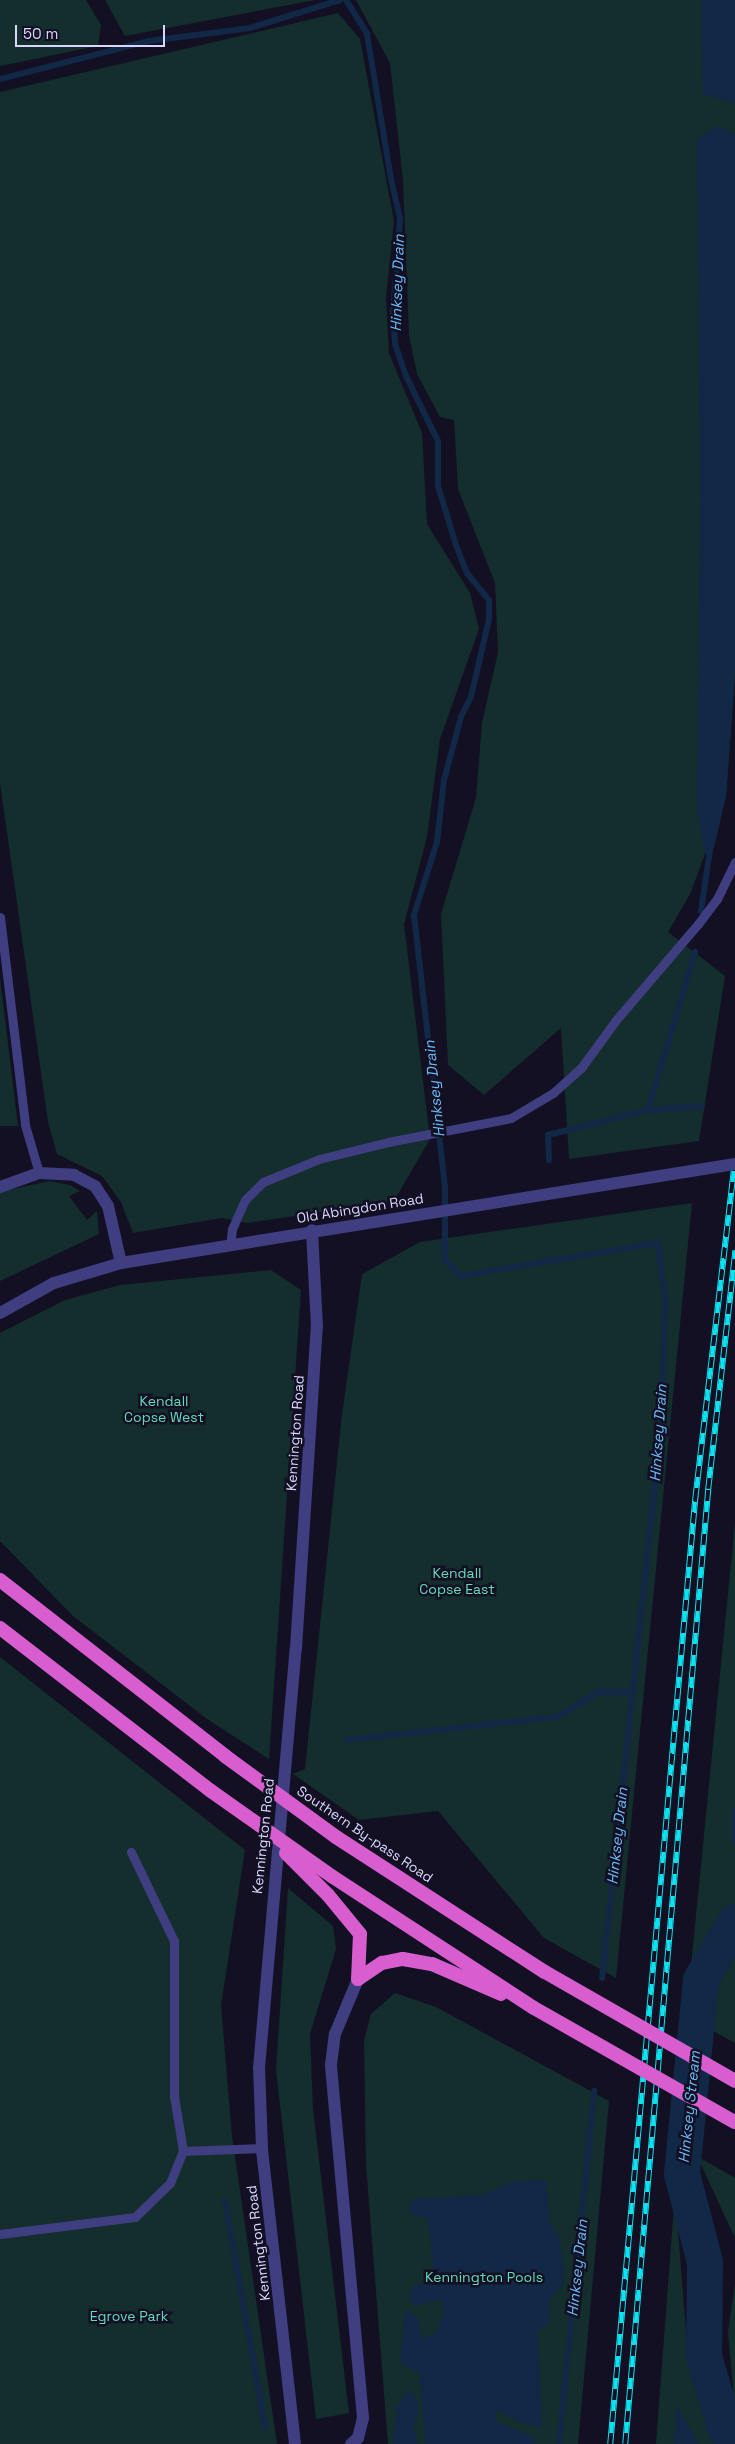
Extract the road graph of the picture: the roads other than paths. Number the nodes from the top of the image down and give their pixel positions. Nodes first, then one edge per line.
1 (735, 862) edge
2 (0, 917) edge
3 (735, 1164) edge
4 (38, 1173) junction
5 (0, 1187) edge
6 (312, 1230) junction
7 (230, 1246) junction
8 (121, 1263) junction
9 (0, 1313) edge
10 (0, 1580) edge
11 (0, 1628) edge
12 (262, 1828) junction
13 (131, 1852) dead end
14 (358, 1979) junction
15 (534, 2008) junction
16 (735, 2081) edge
17 (735, 2122) edge
18 (262, 2148) junction
19 (183, 2151) junction
20 (0, 2234) edge
21 (295, 2444) edge
22 (351, 2444) edge

1 - 7 lane
2 - 4 lane
3 - 6 street, Old Abingdon Road, bridge
4 - 5 street
4 - 8 street
6 - 7 street, Old Abingdon Road
6 - 18 street, Kennington Road
7 - 8 street, Old Abingdon Road
8 - 9 street, Old Abingdon Road
10 - 16 highway, Southern By-pass Road, bridge
11 - 12 highway, bridge
12 - 14 highway, bridge
12 - 15 highway, bridge
13 - 19 lane
14 - 15 highway
14 - 22 street
15 - 17 highway, bridge
18 - 19 lane
18 - 21 street, Kennington Road
19 - 20 lane

